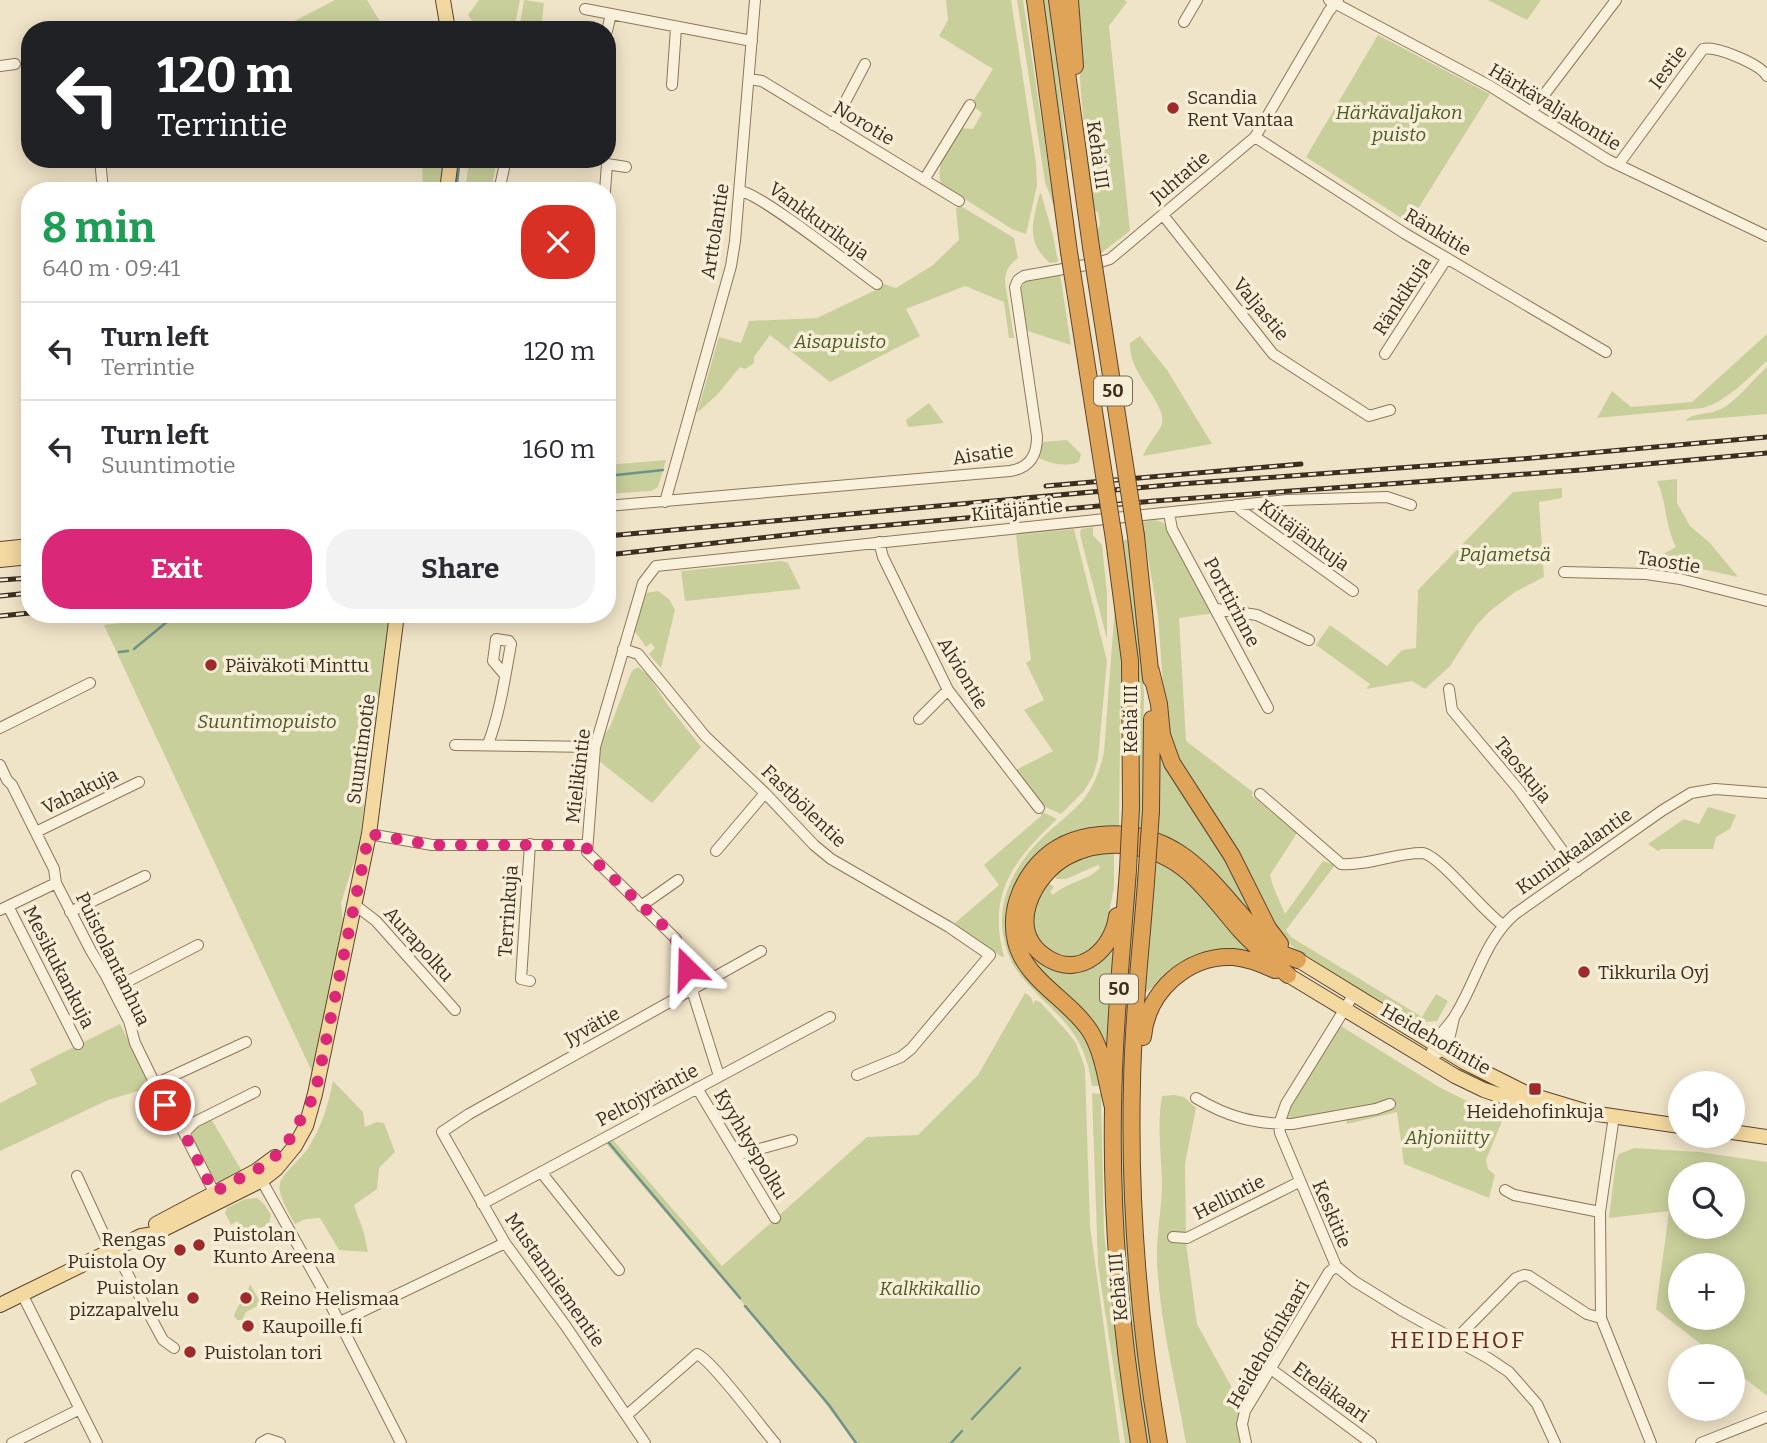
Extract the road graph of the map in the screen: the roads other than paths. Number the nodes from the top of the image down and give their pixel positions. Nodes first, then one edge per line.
1 (443, 0) edge
2 (755, 0) edge
3 (1035, 0) edge
4 (1057, 0) edge
5 (1070, 0) edge
6 (1197, 0) edge
7 (1616, 0) edge
8 (1334, 1) edge
9 (585, 9) dead end
10 (611, 14) junction
11 (446, 21) edge
12 (609, 21) edge
13 (1184, 22) dead end
14 (676, 27) junction
15 (752, 41) junction
16 (15, 64) dead end
17 (865, 64) dead end
18 (0, 66) edge
19 (1767, 76) edge
20 (749, 79) junction
21 (672, 85) dead end
22 (970, 105) dead end
23 (1070, 107) junction
24 (1531, 112) junction
25 (833, 125) junction
26 (1255, 137) junction
27 (616, 165) edge
28 (1618, 165) junction
29 (626, 167) dead end
30 (924, 180) junction
31 (740, 191) junction
32 (958, 201) dead end
33 (1163, 215) junction
34 (1767, 236) edge
35 (1447, 258) junction
36 (1104, 261) joint
37 (877, 284) dead end
38 (1606, 352) dead end
39 (1385, 354) dead end
40 (1390, 410) dead end
41 (665, 502) junction
42 (616, 505) edge
43 (1237, 505) junction
44 (1411, 505) dead end
45 (1169, 513) junction
46 (879, 542) junction
47 (21, 548) edge
48 (0, 549) edge
49 (21, 558) edge
50 (0, 560) edge
51 (652, 570) joint
52 (1564, 572) dead end
53 (1353, 591) dead end
54 (1767, 601) edge
55 (1217, 609) junction
56 (396, 623) edge
57 (1309, 640) dead end
58 (623, 649) junction
59 (1151, 671) junction
60 (505, 675) dead end
61 (90, 683) dead end
62 (1449, 689) dead end
63 (948, 690) junction
64 (1268, 708) dead end
65 (919, 719) dead end
66 (0, 729) edge
67 (488, 744) junction
68 (455, 745) dead end
69 (595, 747) junction
70 (0, 765) edge
71 (4, 782) edge
72 (139, 782) dead end
73 (765, 793) junction
74 (1767, 793) edge
75 (1260, 794) dead end
76 (1039, 808) dead end
77 (36, 832) junction
78 (369, 834) junction
79 (530, 844) junction
80 (587, 845) junction
81 (716, 851) dead end
82 (1128, 870) junction
83 (1577, 871) junction
84 (145, 876) dead end
85 (678, 880) dead end
86 (56, 883) junction
87 (355, 905) junction
88 (641, 906) junction
89 (4, 908) edge
90 (70, 912) junction
91 (1503, 925) junction
92 (198, 945) dead end
93 (761, 951) dead end
94 (1298, 960) junction
95 (1288, 975) junction
96 (523, 982) dead end
97 (113, 989) junction
98 (693, 989) junction
99 (1354, 994) junction
100 (1346, 1009) junction
101 (455, 1010) dead end
102 (830, 1017) dead end
103 (246, 1042) dead end
104 (78, 1044) dead end
105 (1438, 1046) junction
106 (1430, 1060) junction
107 (857, 1075) dead end
108 (719, 1076) junction
109 (1132, 1083) junction
110 (155, 1084) junction
111 (697, 1088) junction
112 (255, 1092) dead end
113 (1196, 1098) dead end
114 (1390, 1104) dead end
115 (1113, 1107) junction
116 (1613, 1121) junction
117 (1279, 1124) junction
118 (1668, 1125) edge
119 (442, 1132) joint
120 (184, 1133) junction
121 (1745, 1134) edge
122 (1767, 1137) edge
123 (792, 1140) dead end
124 (738, 1155) junction
125 (541, 1172) junction
126 (77, 1176) dead end
127 (259, 1176) junction
128 (1299, 1182) junction
129 (1504, 1190) dead end
130 (217, 1198) junction
131 (482, 1204) junction
132 (1600, 1213) junction
133 (775, 1218) dead end
134 (1173, 1237) dead end
135 (505, 1243) junction
136 (114, 1249) junction
137 (1336, 1266) junction
138 (618, 1270) dead end
139 (22, 1294) junction
140 (0, 1305) edge
141 (1601, 1318) junction
142 (340, 1322) junction
143 (1455, 1340) junction
144 (174, 1348) dead end
145 (1271, 1369) junction
146 (80, 1409) junction
147 (626, 1415) junction
148 (1767, 1417) edge
149 (1720, 1439) edge
150 (278, 1442) edge
151 (12, 1443) edge
152 (97, 1443) edge
153 (261, 1443) edge
154 (401, 1443) edge
155 (645, 1443) edge
156 (775, 1443) edge
157 (1139, 1443) edge
158 (1159, 1443) edge
159 (1246, 1443) edge
160 (1371, 1443) edge
161 (1555, 1443) edge
162 (1651, 1443) edge
163 (1701, 1443) edge

1 - 11 main road
2 - 15 street, Arttolantie
3 - 82 highway, Kehä III / 50, bridge
4 - 23 highway, Kehä III / 50
5 - 23 highway
6 - 13 street
7 - 24 street
8 - 24 street, Härkävaljakontie
8 - 26 street, Juhtatie
9 - 10 street
10 - 12 street
10 - 14 street
14 - 15 street
14 - 21 street
15 - 20 street, Arttolantie
16 - 18 street
17 - 25 street
19 - 28 street, Iestie
20 - 25 street, Norotie
20 - 31 street, Arttolantie
22 - 30 street
23 - 59 highway, Kehä III / 50, bridge
24 - 28 street, Härkävaljakontie
25 - 30 street, Norotie
26 - 33 street, Juhtatie
26 - 35 street, Ränkitie
27 - 29 street
28 - 34 street, Härkävaljakontie
30 - 32 street, Norotie
31 - 37 street, Vankkurikuja
31 - 41 street, Arttolantie
33 - 36 street, Juhtatie
33 - 40 street, Valjastie
35 - 38 street, Ränkitie
35 - 39 street, Ränkikuja
36 - 41 street, Aisatie
41 - 42 street, Aisatie
43 - 44 street, Kiitäjäntie
43 - 45 street, Kiitäjäntie
43 - 53 street, Kiitäjänkuja
45 - 46 street, Kiitäjäntie
45 - 55 street, Porttirinne
46 - 51 street, Kiitäjäntie
46 - 63 street, Alviontie
47 - 48 main road
49 - 50 main road
51 - 58 street, Mielikintie
52 - 54 street, Taostie
55 - 57 street
55 - 64 street, Porttirinne
56 - 78 main road, Suuntimotie
58 - 69 street, Mielikintie
58 - 73 street, Fastbölentie
59 - 94 highway
59 - 109 highway, Kehä III / 50, bridge
60 - 67 street
61 - 66 street
62 - 83 street, Taoskuja
63 - 65 street
63 - 76 street, Alviontie
67 - 68 street
67 - 69 street
69 - 80 street, Mielikintie
70 - 71 street, Puistolantanhua
71 - 77 street, Puistolantanhua
72 - 77 street, Vahakuja
73 - 81 street
73 - 107 street, Fastbölentie
74 - 83 street, Kuninkaalantie
75 - 91 street
77 - 86 street, Puistolantanhua
78 - 79 street
78 - 87 main road, Suuntimotie
79 - 80 street
79 - 96 street, Terrinkuja
80 - 88 street, Mielikintie
82 - 95 highway
82 - 115 highway, Kehä III / 50
83 - 91 street, Kuninkaalantie
84 - 90 street
85 - 88 street
86 - 89 street
86 - 90 street, Puistolantanhua
87 - 101 street, Aurapolku
87 - 127 main road, Suuntimotie
88 - 98 street, Mielikintie
89 - 104 street, Mesikukankuja
90 - 97 street, Puistolantanhua
91 - 105 street, Kuninkaalantie
92 - 97 street
93 - 98 street, Jyvätie
94 - 99 main road, Heidehofintie
94 - 115 highway
95 - 100 main road, Heidehofintie
95 - 109 highway
97 - 110 street, Puistolantanhua
98 - 108 street, Mielikintie
98 - 119 street, Jyvätie
99 - 100 street
99 - 105 main road, Heidehofintie
100 - 106 main road, Heidehofintie
100 - 117 street
102 - 108 street, Peltojyräntie
103 - 110 street
105 - 106 street, Kuninkaalantie
105 - 116 main road, Heidehofintie
106 - 116 main road, Heidehofintie
108 - 111 street, Peltojyräntie
109 - 158 highway, Kehä III / 50
110 - 120 street, Puistolantanhua
111 - 124 street, Kyyhkyspolku
111 - 125 street, Peltojyräntie
112 - 120 street
113 - 117 street
114 - 117 street
115 - 157 highway, Kehä III / 50
116 - 118 main road, Heidehofintie
116 - 132 street
117 - 128 street, Keskitie
119 - 131 street, Mustanniementie
120 - 130 street, Puistolantanhua
121 - 122 main road
123 - 124 street
124 - 133 street, Kyyhkyspolku
125 - 131 street, Peltojyräntie
125 - 138 street
126 - 136 street
127 - 130 main road, Suuntimotie
127 - 142 street
128 - 134 street, Hellintie
128 - 137 street, Keskitie
129 - 132 street
130 - 136 main road, Suuntimotie
131 - 135 street, Mustanniementie
132 - 141 street
135 - 142 street
135 - 147 street, Mustanniementie
136 - 139 main road, Suuntimotie
136 - 144 street
137 - 143 street, Keskitie
137 - 145 street, Heidehofinkaari
139 - 140 main road, Suuntimotie
139 - 146 street
141 - 143 street
141 - 162 street
142 - 154 street
143 - 161 street, Keskitie
145 - 159 street, Heidehofinkaari
145 - 160 street, Eteläkaari
146 - 151 street
146 - 152 street
147 - 155 street, Mustanniementie
147 - 156 street
148 - 149 street
149 - 163 street
150 - 153 street

